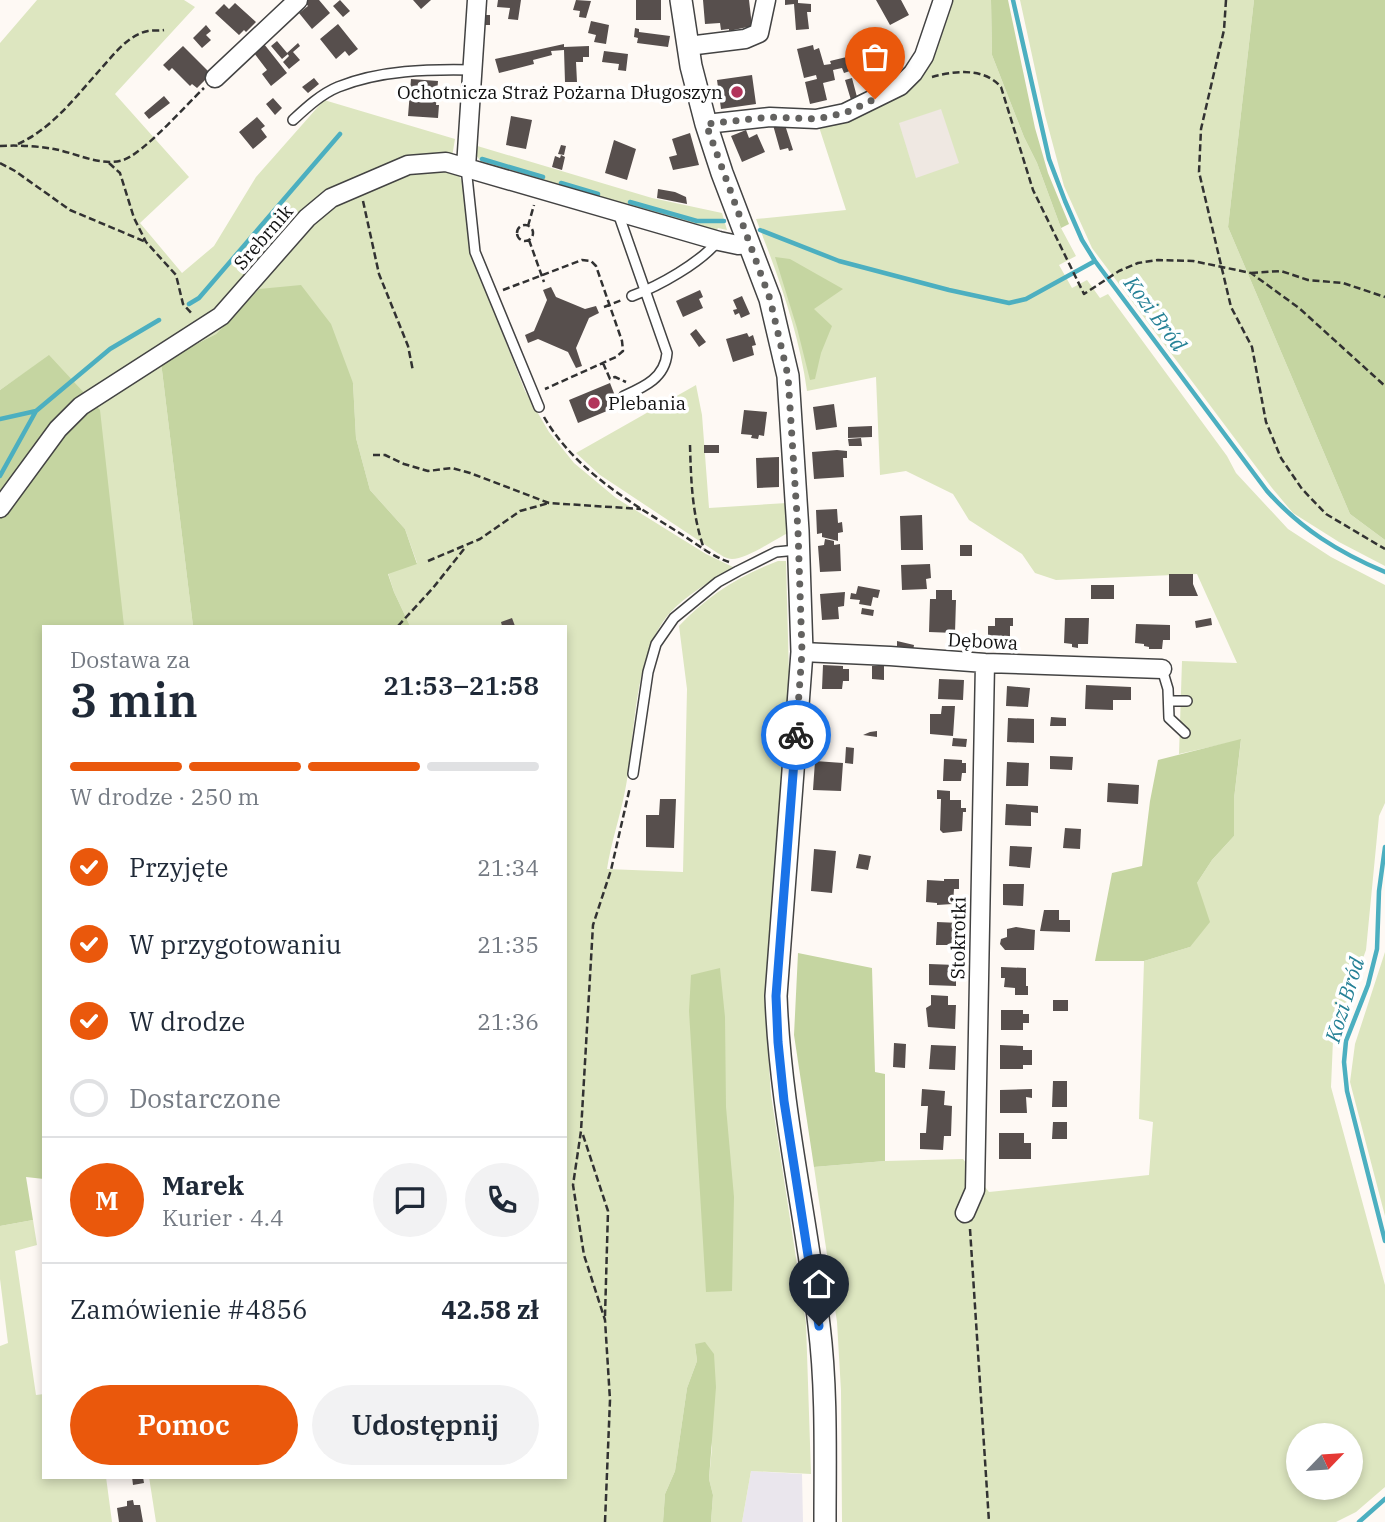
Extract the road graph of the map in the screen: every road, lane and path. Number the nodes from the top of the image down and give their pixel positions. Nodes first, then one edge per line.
1 (298, 0) edge
2 (477, 0) edge
3 (681, 0) edge
4 (766, 0) edge
5 (943, 0) edge
6 (1226, 0) edge
7 (164, 30) dead end
8 (688, 46) junction
9 (474, 70) junction
10 (215, 78) joint
11 (900, 86) junction
12 (293, 120) dead end
13 (706, 124) junction
14 (15, 145) junction
15 (0, 146) edge
16 (0, 163) edge
17 (108, 163) junction
18 (466, 167) junction
19 (361, 184) junction
20 (539, 189) junction
21 (618, 213) junction
22 (528, 226) junction
23 (529, 240) junction
24 (719, 241) junction
25 (146, 242) junction
26 (750, 244) junction
27 (1221, 267) junction
28 (1251, 273) junction
29 (541, 276) junction
30 (544, 282) dead end
31 (646, 291) junction
32 (492, 294) junction
33 (632, 296) dead end
34 (1385, 297) edge
35 (617, 302) dead end
36 (609, 305) junction
37 (604, 307) dead end
38 (210, 324) junction
39 (603, 363) junction
40 (579, 367) dead end
41 (413, 371) dead end
42 (582, 373) junction
43 (610, 379) dead end
44 (1385, 386) edge
45 (533, 395) junction
46 (624, 396) dead end
47 (539, 408) joint
48 (690, 445) dead end
49 (373, 455) dead end
50 (549, 503) junction
51 (0, 508) edge
52 (641, 509) junction
53 (466, 546) junction
54 (704, 549) junction
55 (1385, 549) edge
56 (799, 551) junction
57 (428, 561) dead end
58 (738, 563) dead end
59 (399, 625) edge
60 (802, 652) junction
61 (985, 663) junction
62 (1162, 669) joint
63 (1170, 701) junction
64 (1187, 701) dead end
65 (1185, 733) dead end
66 (634, 774) joint
67 (582, 1131) junction
68 (965, 1213) joint
69 (605, 1320) junction
70 (605, 1522) edge
71 (825, 1522) edge
72 (989, 1522) edge

1 - 10 street
2 - 9 street
3 - 8 street
4 - 8 street
5 - 11 street
6 - 27 path
7 - 14 path
8 - 13 street
9 - 12 lane
9 - 18 street
10 - 17 path
11 - 13 street
11 - 27 path
13 - 26 street
14 - 15 path
14 - 17 path
16 - 25 path
17 - 25 path
18 - 19 street, Srebrnik
18 - 20 street, Srebrnik
18 - 32 lane
19 - 38 street, Srebrnik
19 - 41 path
20 - 21 street, Srebrnik
20 - 22 path
21 - 24 street, Srebrnik
21 - 31 lane
22 - 23 path
22 - 23 path
23 - 29 path
24 - 26 street, Srebrnik
24 - 31 lane
25 - 38 path
26 - 56 street
27 - 28 path
27 - 55 path
28 - 34 path
28 - 44 path
29 - 30 path
29 - 32 path
29 - 36 path
31 - 33 lane
31 - 46 lane
32 - 45 lane
35 - 36 path
36 - 37 path
36 - 39 path
38 - 51 street, Srebrnik
39 - 42 path
39 - 43 path
40 - 42 path
42 - 45 path
45 - 47 lane
47 - 52 path
48 - 54 path
49 - 50 path
50 - 52 path
50 - 53 path
52 - 54 path
53 - 57 path
53 - 59 path
54 - 58 path
56 - 60 street
56 - 66 lane
60 - 61 street, Dębowa
60 - 71 street
61 - 62 street, Dębowa
61 - 68 street, Stokrotki
62 - 63 lane
63 - 64 lane
63 - 65 lane
66 - 67 path
67 - 69 path
67 - 69 path
68 - 72 path
69 - 70 path

